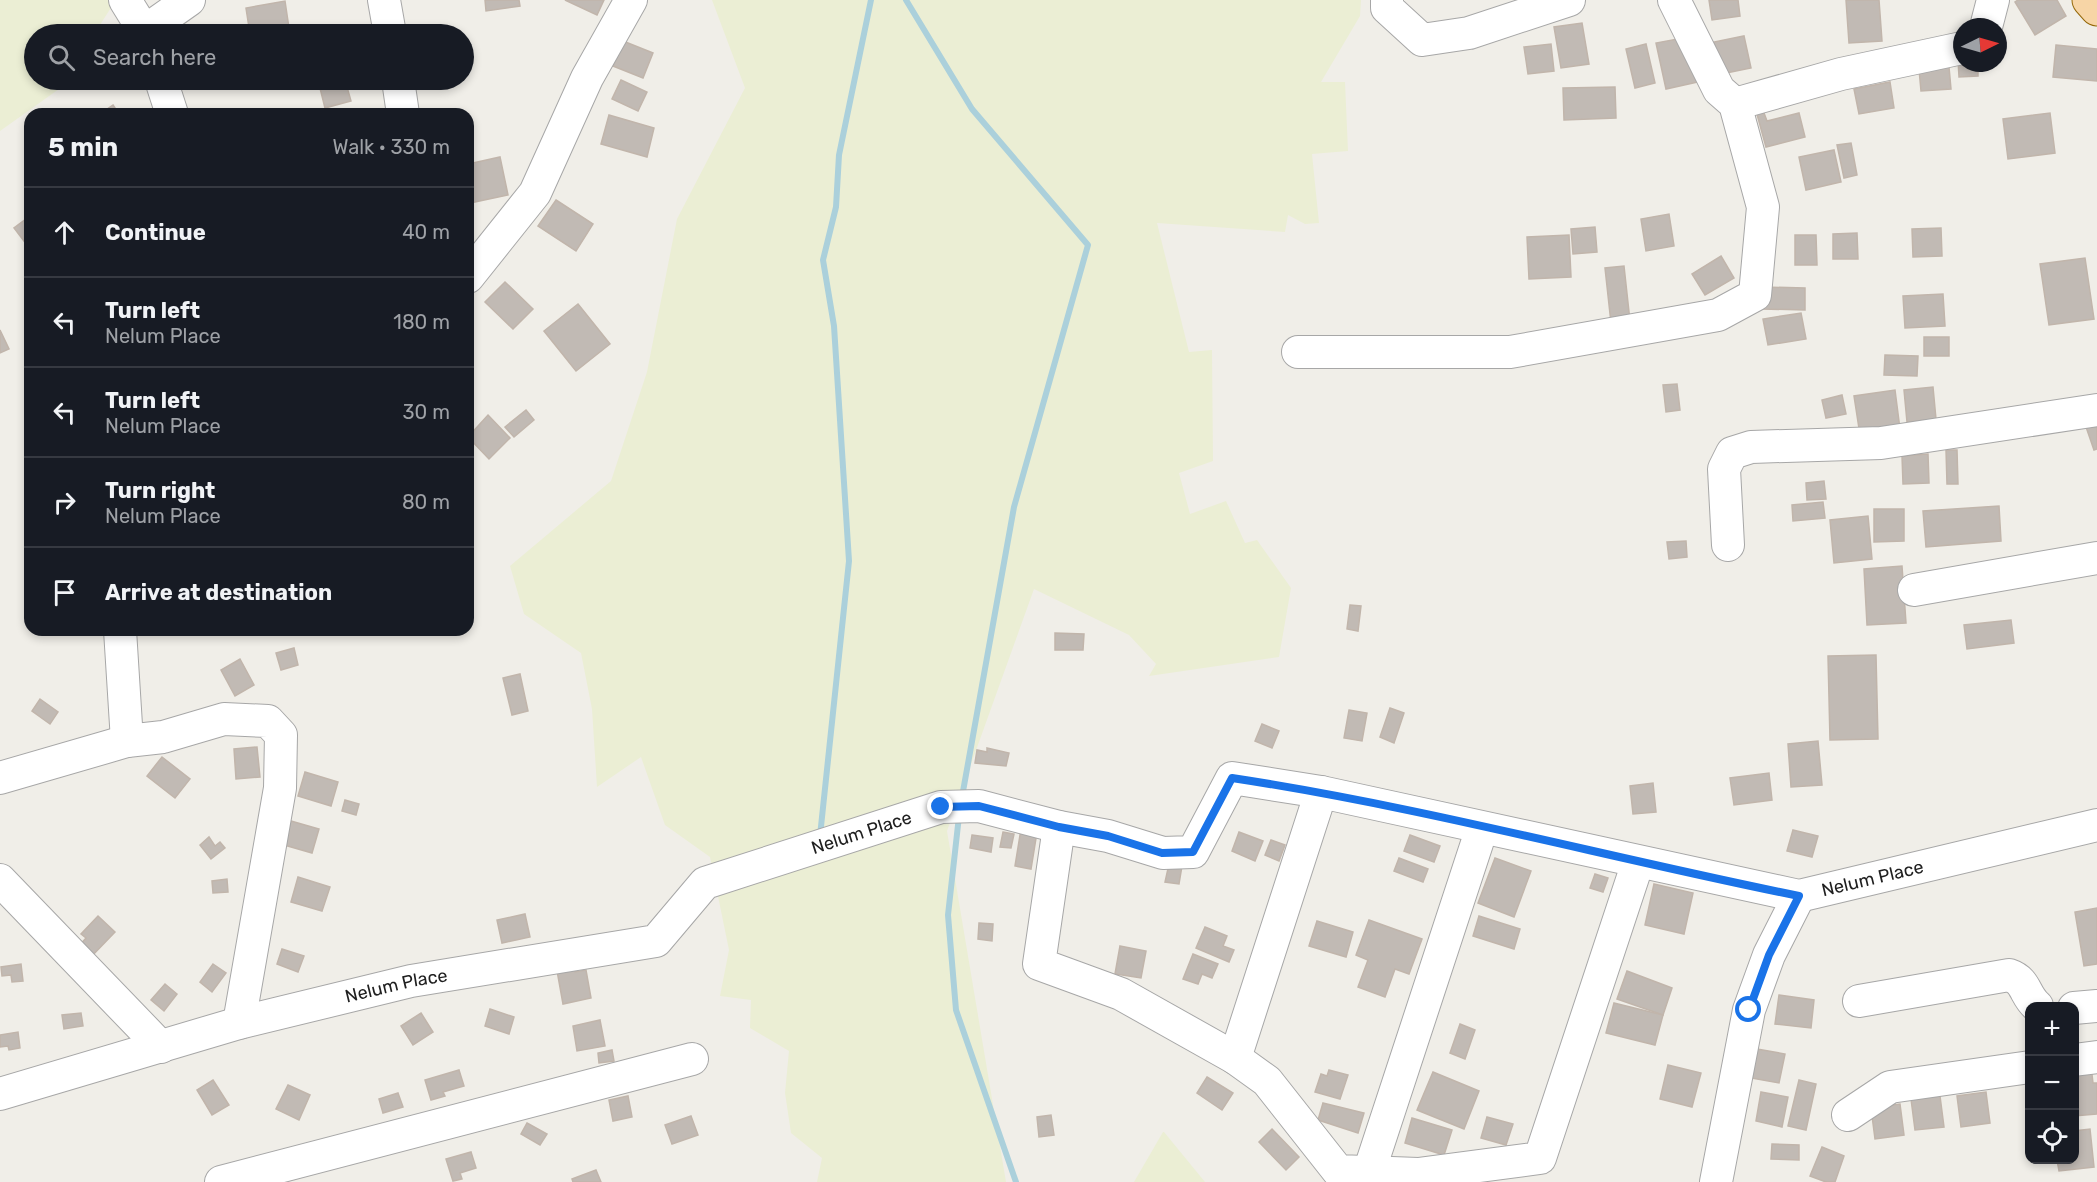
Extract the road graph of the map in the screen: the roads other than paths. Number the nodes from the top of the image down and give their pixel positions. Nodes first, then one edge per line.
1 (125, 0) edge
2 (189, 0) edge
3 (384, 0) edge
4 (631, 0) edge
5 (1387, 0) edge
6 (1569, 0) edge
7 (1674, 0) edge
8 (1993, 0) edge
9 (2089, 0) edge
10 (2097, 9) edge
11 (1988, 18) edge
12 (140, 24) edge
13 (158, 24) edge
14 (388, 24) edge
15 (1953, 50) edge
16 (164, 90) edge
17 (399, 90) edge
18 (1735, 104) junction
19 (170, 108) edge
20 (402, 108) edge
21 (474, 269) edge
22 (1298, 352) dead end
23 (2097, 410) edge
24 (1728, 545) dead end
25 (2097, 558) edge
26 (1914, 590) dead end
27 (120, 636) edge
28 (127, 741) junction
29 (0, 778) edge
30 (1321, 792) junction
31 (2097, 825) edge
32 (1059, 827) junction
33 (1482, 828) junction
34 (1638, 862) junction
35 (0, 880) edge
36 (1799, 896) junction
37 (1858, 1001) dead end
38 (2032, 1002) edge
39 (2097, 1006) edge
40 (2079, 1008) edge
41 (238, 1023) junction
42 (160, 1047) junction
43 (2097, 1057) edge
44 (1235, 1058) junction
45 (692, 1059) dead end
46 (2079, 1059) edge
47 (2025, 1068) edge
48 (0, 1094) edge
49 (1848, 1114) dead end
50 (1369, 1172) junction
51 (221, 1182) edge
52 (1716, 1182) edge

1 - 12 street
2 - 13 street
3 - 14 street
4 - 21 street
5 - 6 street
7 - 18 street
8 - 11 street
9 - 10 main road
15 - 18 street
16 - 19 street
17 - 20 street
18 - 22 street
23 - 24 street
25 - 26 street
27 - 28 street
28 - 29 street
28 - 41 street
30 - 32 street, Nelum Place
30 - 33 street, Nelum Place
30 - 44 street
31 - 36 street, Nelum Place
32 - 41 street, Nelum Place
32 - 44 street
33 - 34 street, Nelum Place
33 - 50 street
34 - 36 street, Nelum Place
34 - 50 street
35 - 42 street
36 - 52 street
37 - 38 street
39 - 40 street
41 - 42 street, Nelum Place
42 - 48 street, Nelum Place
43 - 46 street
44 - 50 street
45 - 51 street
47 - 49 street

